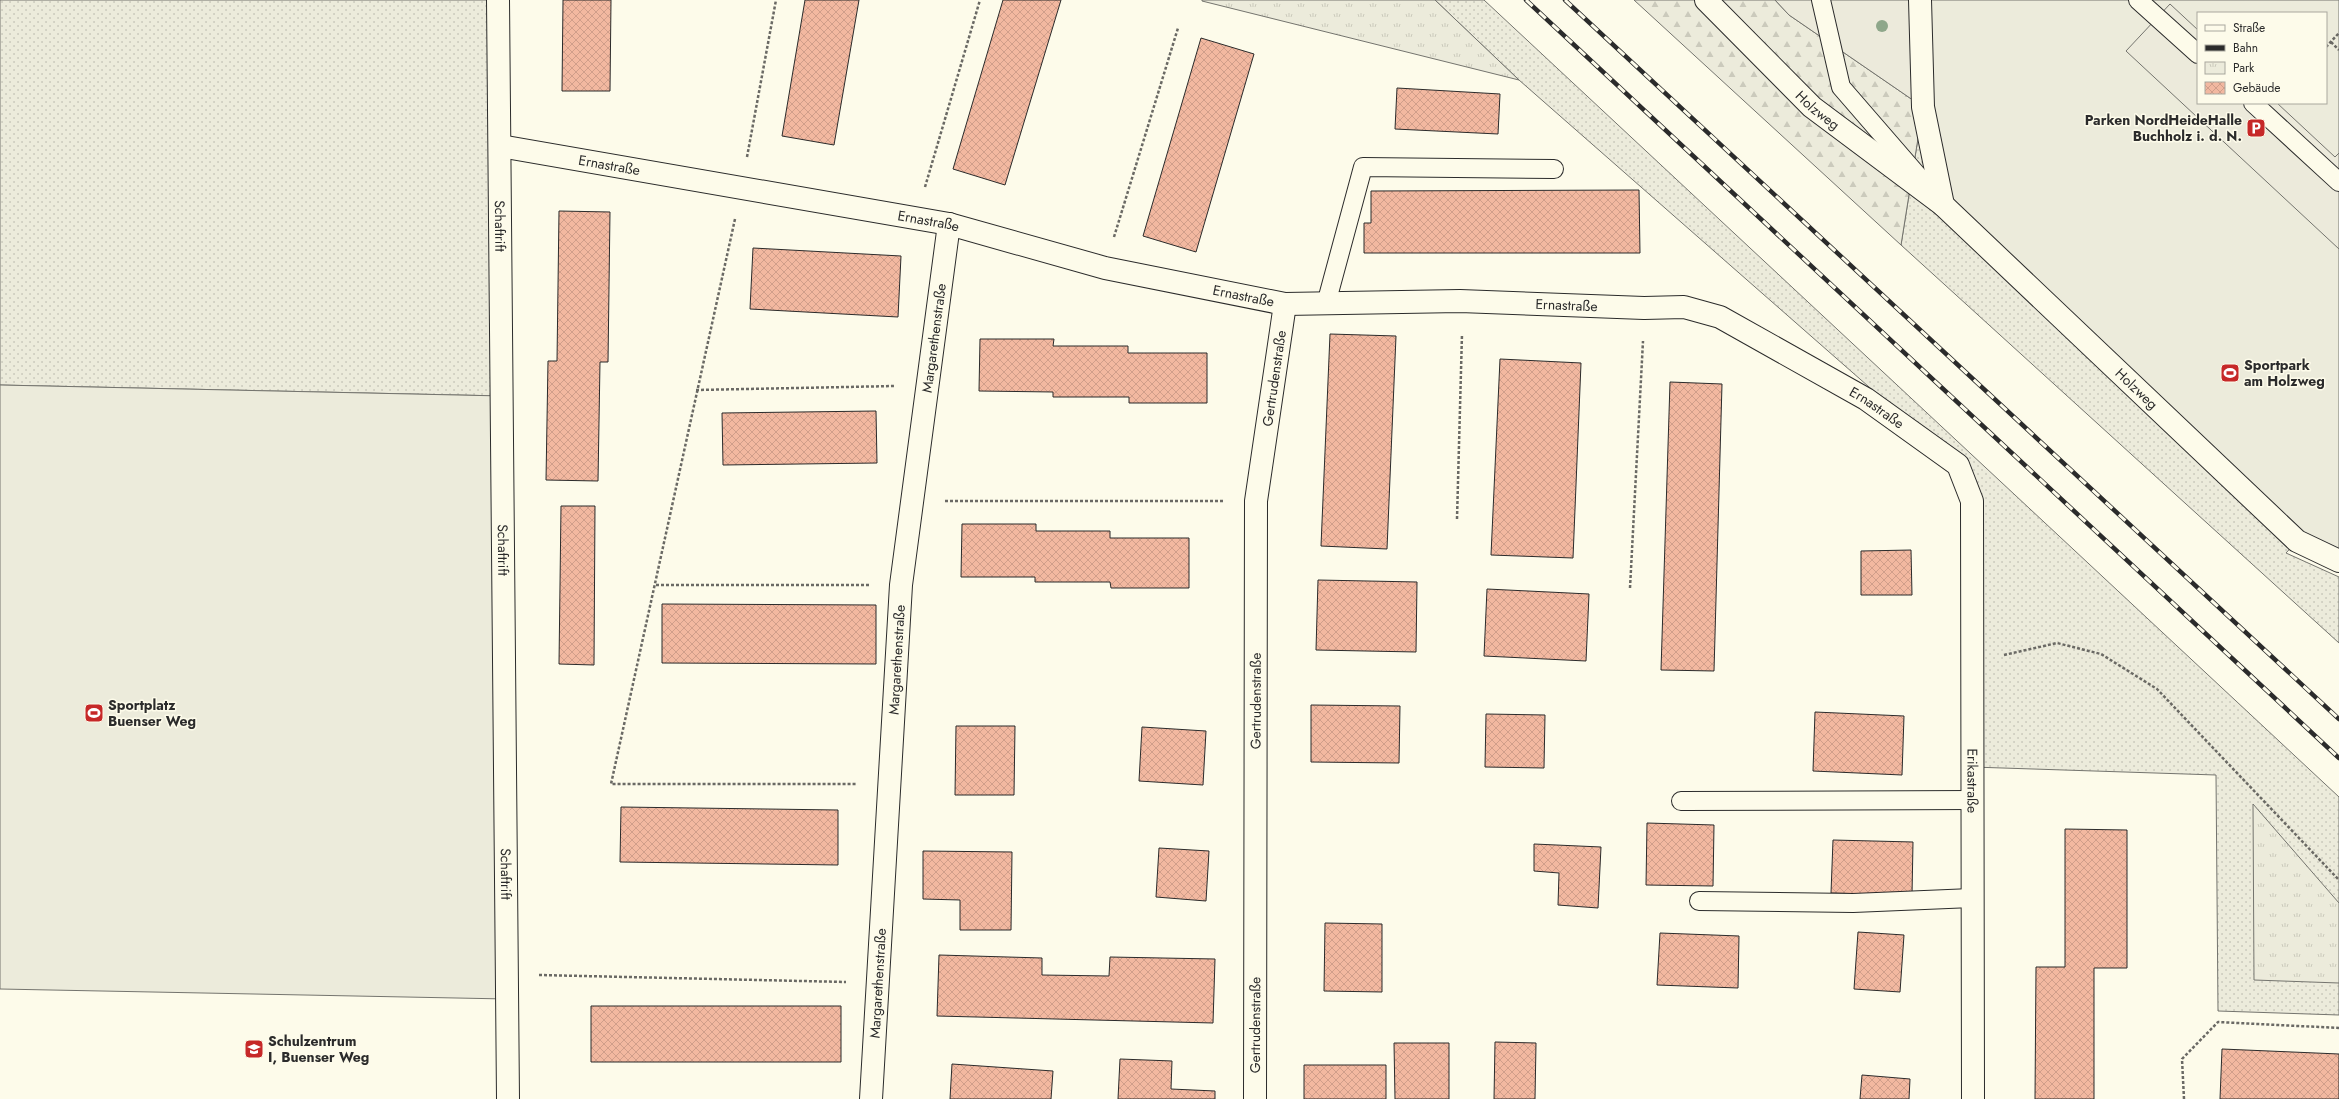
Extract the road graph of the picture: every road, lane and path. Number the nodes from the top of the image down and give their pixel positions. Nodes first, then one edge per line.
1 (498, 0) edge
2 (776, 0) edge
3 (980, 0) edge
4 (1706, 0) edge
5 (1821, 0) edge
6 (1920, 0) edge
7 (2138, 0) edge
8 (1178, 28) dead end
9 (2339, 33) edge
10 (2331, 42) junction
11 (2327, 47) edge
12 (2339, 50) edge
13 (2197, 53) edge
14 (2254, 104) edge
15 (500, 146) junction
16 (1554, 169) dead end
17 (2339, 182) edge
18 (742, 188) junction
19 (1943, 205) junction
20 (916, 218) junction
21 (949, 224) junction
22 (1104, 268) junction
23 (1460, 301) junction
24 (1285, 304) junction
25 (1326, 304) junction
26 (1644, 308) junction
27 (928, 386) junction
28 (696, 390) junction
29 (1958, 465) joint
30 (912, 501) junction
31 (1256, 501) junction
32 (1457, 519) dead end
33 (2339, 561) edge
34 (656, 585) junction
35 (901, 585) junction
36 (1630, 588) dead end
37 (1972, 661) junction
38 (890, 784) junction
39 (1973, 800) junction
40 (1681, 801) dead end
41 (2339, 880) edge
42 (1972, 898) junction
43 (1699, 901) dead end
44 (506, 975) junction
45 (878, 982) junction
46 (2339, 1028) edge
47 (508, 1099) edge
48 (871, 1099) edge
49 (1255, 1099) edge
50 (1973, 1099) edge
51 (2184, 1099) edge

1 - 15 street, Schaftrift
2 - 18 path
3 - 20 path
4 - 19 street, Holzweg
5 - 19 lane
6 - 19 street
7 - 13 lane
8 - 22 path
9 - 10 path
10 - 11 path
10 - 12 path
14 - 17 lane
15 - 18 street, Ernastraße
15 - 44 street, Schaftrift
16 - 25 lane
18 - 20 street, Ernastraße
18 - 28 path
19 - 33 street, Holzweg
20 - 21 street, Ernastraße
21 - 22 street, Ernastraße
21 - 27 street, Margarethenstraße
22 - 24 street, Ernastraße
23 - 25 street, Ernastraße
23 - 26 street, Ernastraße
23 - 32 path
24 - 25 street, Ernastraße
24 - 31 street, Gertrudenstraße
26 - 29 street, Ernastraße
26 - 36 path
27 - 28 path
27 - 30 street, Margarethenstraße
28 - 34 path
29 - 37 street, Erikastraße
30 - 31 path
30 - 35 street, Margarethenstraße
31 - 49 street, Gertrudenstraße
34 - 35 path
34 - 38 path
35 - 38 street, Margarethenstraße
37 - 39 street, Erikastraße
37 - 41 path
38 - 45 street, Margarethenstraße
39 - 40 lane
39 - 42 street, Erikastraße
42 - 43 lane
42 - 50 street, Erikastraße
44 - 45 path
44 - 47 street, Schaftrift
45 - 48 street, Margarethenstraße
46 - 51 path

